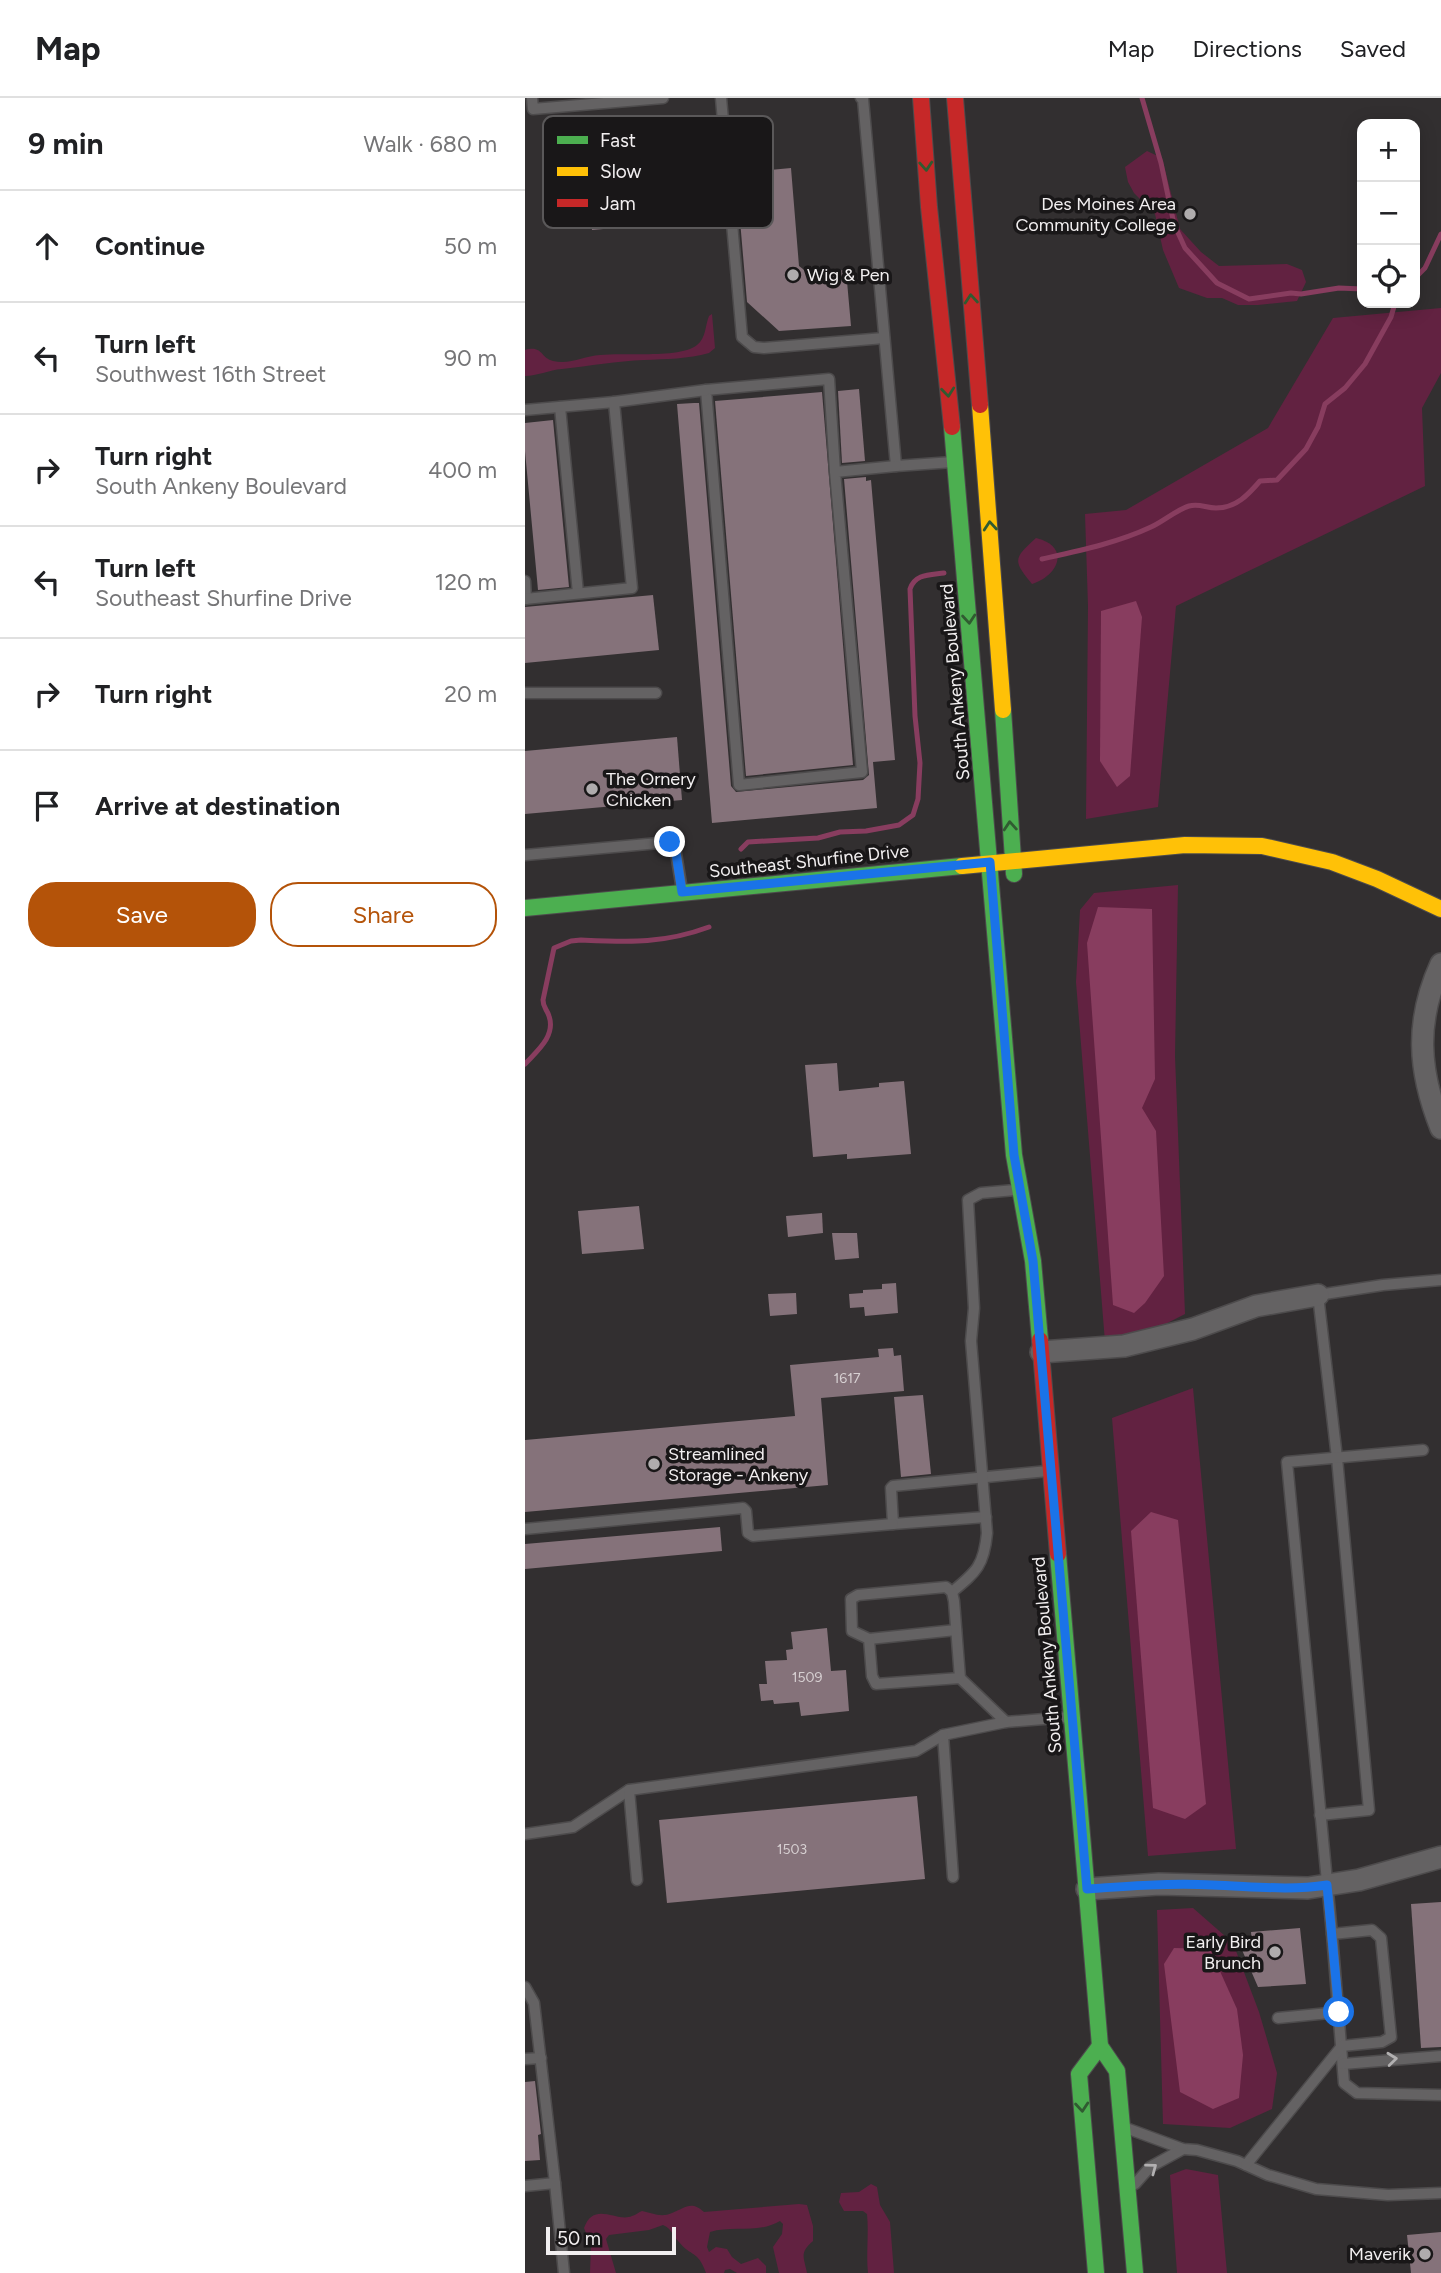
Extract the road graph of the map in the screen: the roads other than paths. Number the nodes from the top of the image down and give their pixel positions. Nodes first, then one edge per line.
1 (532, 98) edge
2 (663, 98) edge
3 (720, 98) edge
4 (861, 98) edge
5 (921, 98) edge
6 (955, 98) edge
7 (722, 116) edge
8 (732, 228) edge
9 (884, 338) junction
10 (706, 390) junction
11 (614, 402) junction
12 (561, 407) junction
13 (525, 411) edge
14 (955, 462) junction
15 (896, 466) junction
16 (835, 472) junction
17 (525, 581) edge
18 (578, 593) junction
19 (526, 599) edge
20 (525, 693) edge
21 (656, 693) dead end
22 (525, 855) edge
23 (1013, 860) junction
24 (990, 862) junction
25 (1015, 887) dead end
26 (682, 892) junction
27 (525, 908) edge
28 (1441, 909) edge
29 (1441, 964) edge
30 (1441, 1128) edge
31 (1033, 1168) dead end
32 (1020, 1189) junction
33 (1033, 1261) junction
34 (1441, 1280) edge
35 (1318, 1295) junction
36 (1041, 1352) junction
37 (1423, 1450) dead end
38 (1337, 1458) junction
39 (1051, 1471) junction
40 (983, 1477) junction
41 (986, 1517) junction
42 (893, 1524) junction
43 (525, 1529) edge
44 (952, 1592) junction
45 (956, 1630) junction
46 (869, 1639) junction
47 (960, 1678) junction
48 (1072, 1717) junction
49 (1006, 1722) junction
50 (943, 1735) junction
51 (629, 1790) junction
52 (1320, 1815) junction
53 (525, 1834) edge
54 (1441, 1857) edge
55 (953, 1878) dead end
56 (637, 1880) dead end
57 (1327, 1885) junction
58 (1087, 1889) junction
59 (1332, 1934) junction
60 (525, 1987) edge
61 (529, 2001) edge
62 (1339, 2012) junction
63 (1277, 2018) dead end
64 (1100, 2046) junction
65 (1342, 2046) junction
66 (1441, 2056) edge
67 (541, 2058) junction
68 (525, 2059) edge
69 (1343, 2064) junction
70 (1441, 2095) edge
71 (1123, 2127) junction
72 (1183, 2150) junction
73 (1246, 2165) junction
74 (555, 2183) junction
75 (525, 2186) edge
76 (1441, 2193) edge
77 (1128, 2195) junction
78 (564, 2273) edge
79 (1096, 2273) edge
80 (1135, 2273) edge

1 - 2 lane
3 - 7 lane
4 - 9 lane
5 -> 14 main road, South Ankeny Boulevard
23 -> 6 main road
8 - 9 lane
9 - 15 lane
10 - 11 lane
10 - 16 lane
10 - 16 lane
11 - 12 lane
11 - 18 lane
12 - 13 lane
12 - 18 lane
14 - 15 lane
14 -> 24 main road, South Ankeny Boulevard
15 - 16 lane
17 - 19 lane
18 - 19 lane
20 - 21 lane
22 - 26 lane
23 - 24 main road, Southeast Shurfine Drive
23 - 25 main road
23 - 28 main road, Southeast Shurfine Drive
24 - 26 main road, Southeast Shurfine Drive
24 - 32 main road, South Ankeny Boulevard
26 - 27 main road, Southeast Shurfine Drive
29 - 30 street
31 - 33 main road, South Ankeny Boulevard
32 - 33 main road, South Ankeny Boulevard
32 - 40 lane
33 - 36 main road, South Ankeny Boulevard
34 - 35 lane
35 - 36 street
35 - 38 lane
36 - 39 main road, South Ankeny Boulevard
37 - 38 lane
38 - 52 lane
38 - 52 lane
39 - 40 lane
39 - 48 main road, South Ankeny Boulevard
40 - 41 lane
40 - 42 lane
41 - 42 lane
41 - 44 lane
42 - 43 lane
44 - 45 lane
44 - 46 lane
45 - 46 lane
45 - 47 lane
46 - 47 lane
47 - 49 lane
48 - 49 lane
48 - 58 main road, South Ankeny Boulevard
49 - 50 lane
50 - 51 lane
50 - 55 lane
51 - 53 lane
51 - 56 lane
52 - 57 lane
54 - 57 street
57 - 58 street
57 - 59 lane
58 - 64 main road, South Ankeny Boulevard
59 - 62 lane
59 - 65 lane
60 - 61 lane
61 - 67 lane
62 - 63 lane
62 - 65 lane
64 - 71 main road, South Ankeny Boulevard
64 -> 79 main road
65 - 69 lane
65 - 73 lane
69 -> 66 lane
67 - 68 lane
67 - 74 lane
69 - 70 lane
71 - 72 lane
71 - 77 main road, South Ankeny Boulevard
72 - 73 lane
77 -> 72 lane
73 - 76 lane
74 - 75 lane
74 - 78 lane
77 - 80 main road, South Ankeny Boulevard

